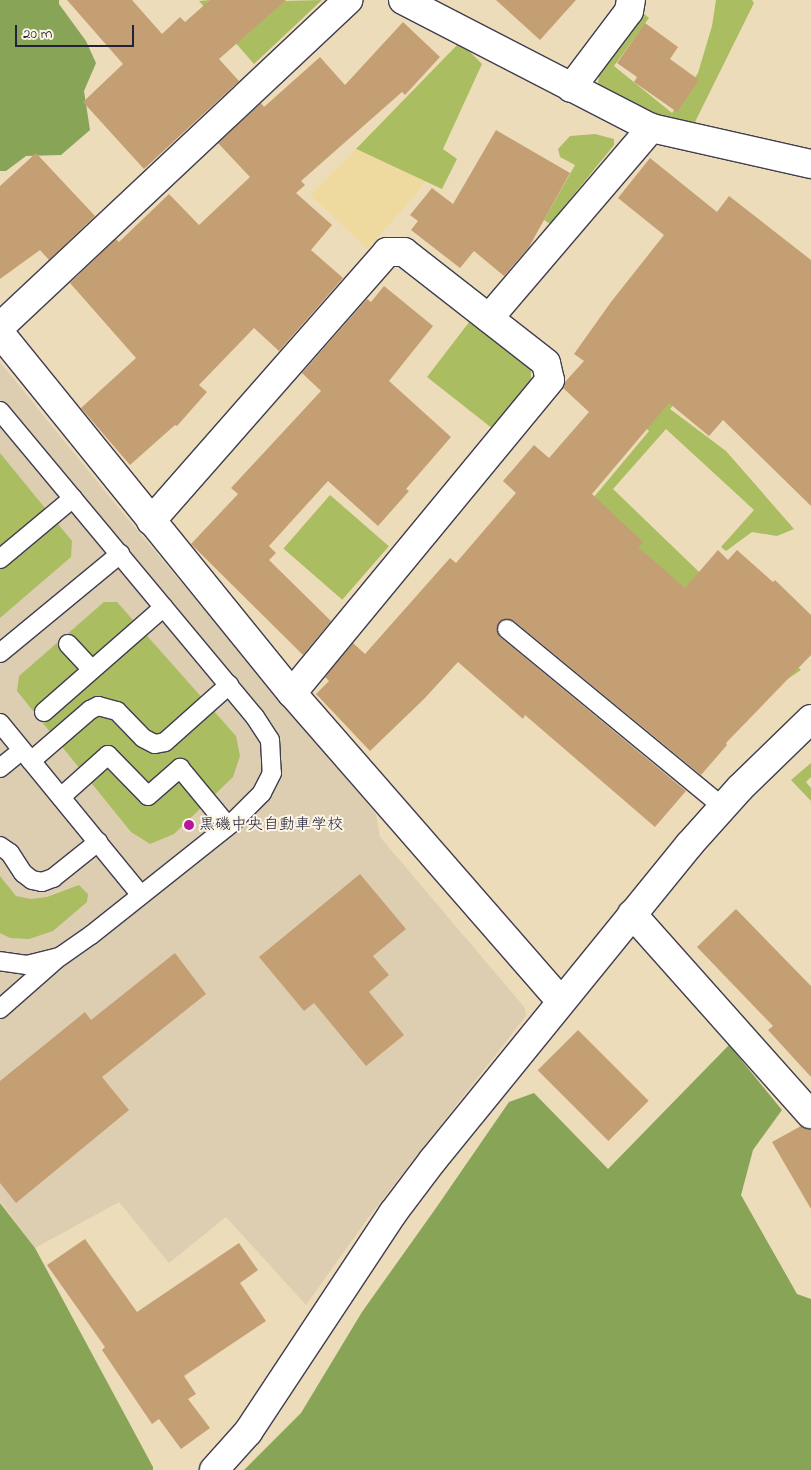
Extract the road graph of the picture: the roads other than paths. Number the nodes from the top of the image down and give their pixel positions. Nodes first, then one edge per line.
1 (348, 0) edge
2 (403, 0) edge
3 (631, 0) edge
4 (571, 88) junction
5 (651, 128) junction
6 (811, 164) edge
7 (489, 318) junction
8 (0, 326) edge
9 (0, 333) edge
10 (0, 411) edge
11 (73, 498) junction
12 (151, 521) junction
13 (120, 554) junction
14 (0, 559) edge
15 (164, 608) junction
16 (508, 630) dead end
17 (68, 644) dead end
18 (0, 652) edge
19 (92, 670) junction
20 (229, 685) junction
21 (292, 693) junction
22 (44, 712) dead end
23 (811, 719) edge
24 (0, 723) edge
25 (26, 755) junction
26 (0, 768) edge
27 (60, 797) junction
28 (723, 807) junction
29 (228, 826) junction
30 (98, 842) junction
31 (0, 846) edge
32 (141, 895) junction
33 (632, 914) junction
34 (59, 958) junction
35 (0, 961) edge
36 (561, 1001) junction
37 (0, 1009) edge
38 (810, 1115) edge
39 (214, 1470) edge

1 - 8 street
2 - 4 street
3 - 4 street
4 - 5 street
5 - 6 street
5 - 7 street
7 - 12 street
7 - 21 street
9 - 12 street
10 - 11 lane
11 - 13 lane
11 - 14 lane
12 - 21 street
13 - 15 lane
13 - 18 lane
15 - 19 lane
15 - 20 lane
16 - 28 lane
17 - 19 lane
19 - 22 lane
20 - 25 lane
20 - 29 lane
21 - 36 street
23 - 28 street
24 - 25 lane
25 - 26 lane
25 - 27 lane
27 - 29 lane
27 - 30 lane
28 - 33 street
29 - 32 lane
30 - 31 lane
30 - 32 lane
32 - 34 lane
33 - 36 street
33 - 38 street
34 - 35 lane
34 - 37 lane
36 - 39 street

